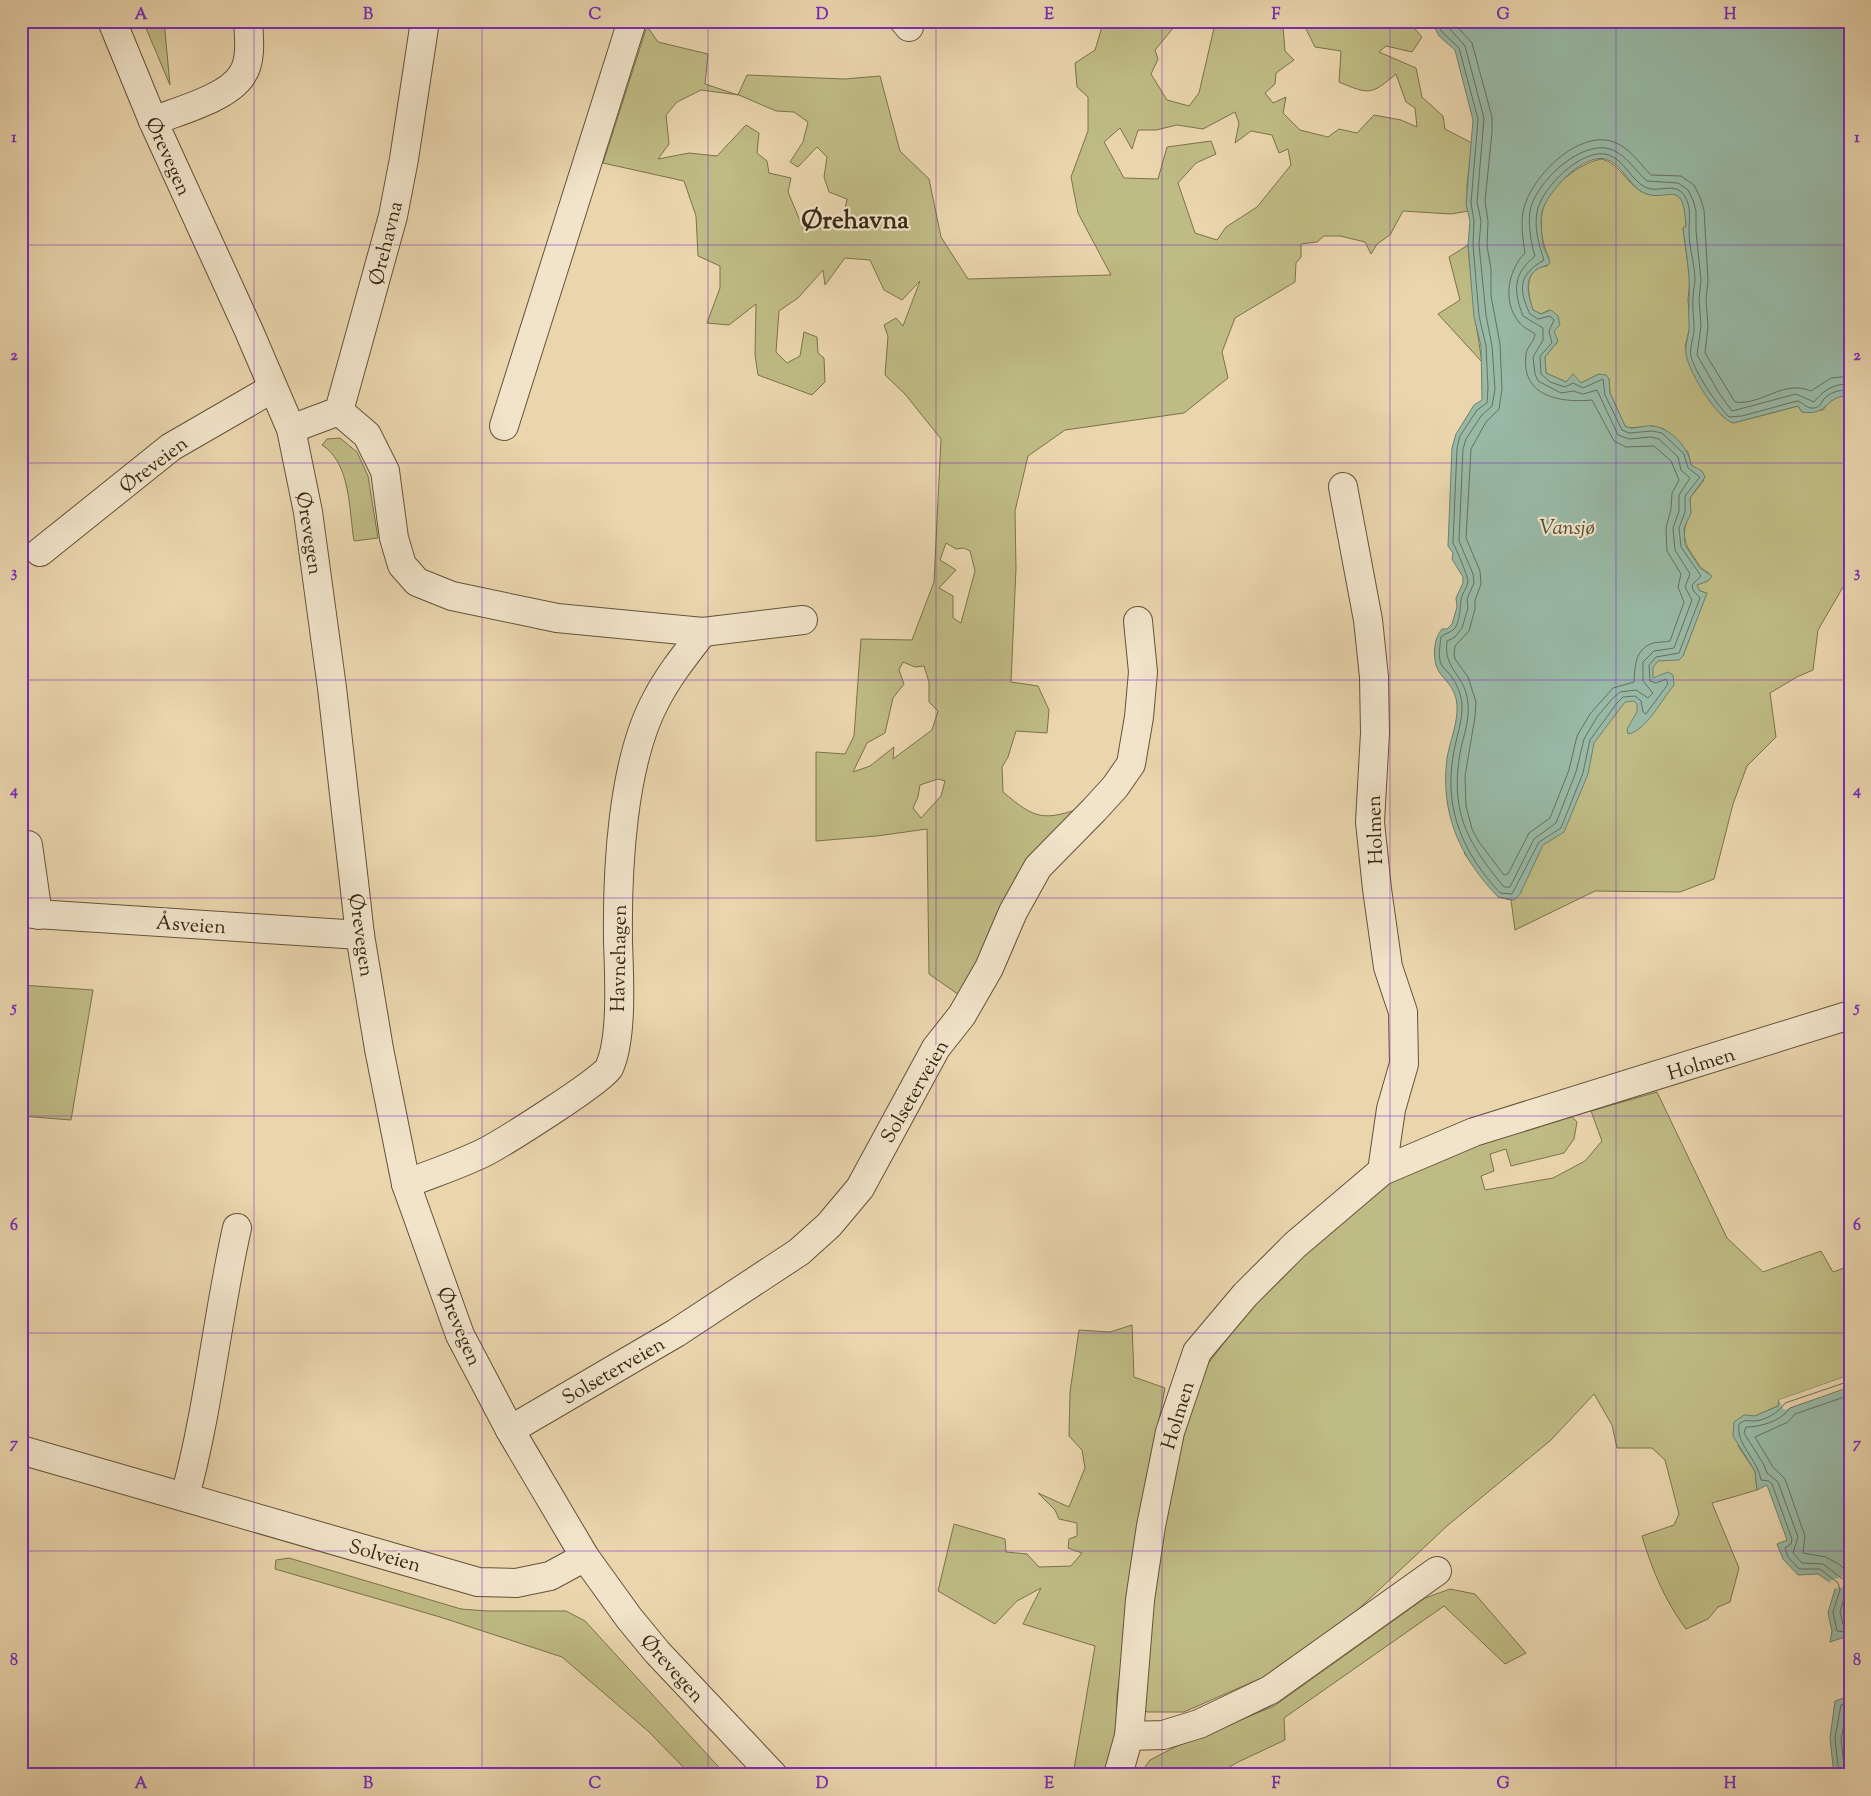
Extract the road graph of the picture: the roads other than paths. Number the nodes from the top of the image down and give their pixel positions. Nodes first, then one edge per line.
1 (112, 21) edge
2 (248, 21) edge
3 (424, 21) edge
4 (632, 21) edge
5 (153, 121) junction
6 (273, 388) junction
7 (339, 411) junction
8 (504, 426) dead end
9 (291, 429) junction
10 (1343, 487) dead end
11 (40, 552) dead end
12 (804, 620) dead end
13 (1138, 621) dead end
14 (703, 632) junction
15 (28, 845) dead end
16 (30, 914) edge
17 (360, 935) junction
18 (1850, 1015) edge
19 (1382, 1170) junction
20 (406, 1184) junction
21 (237, 1228) dead end
22 (510, 1430) junction
23 (21, 1450) edge
24 (185, 1496) junction
25 (585, 1557) junction
26 (1437, 1571) dead end
27 (1129, 1736) junction
28 (773, 1775) edge
29 (1118, 1775) edge

1 - 5 street, Ørevegen
2 - 5 street
3 - 7 street, Ørehavna
4 - 8 street
5 - 6 street, Ørevegen
6 - 9 street, Ørevegen
6 - 11 street, Øreveien
7 - 9 street
7 - 14 street
9 - 17 street, Ørevegen
10 - 19 street, Holmen
12 - 14 street
13 - 22 street, Solseterveien
14 - 20 street, Havnehagen
15 - 16 street
16 - 17 street, Åsveien
17 - 20 street, Ørevegen
18 - 19 street, Holmen
19 - 27 street, Holmen
20 - 22 street, Ørevegen
21 - 24 street
22 - 25 street, Ørevegen
23 - 24 street, Solveien
24 - 25 street, Solveien
25 - 28 street, Ørevegen
26 - 27 street
27 - 29 street, Holmen

